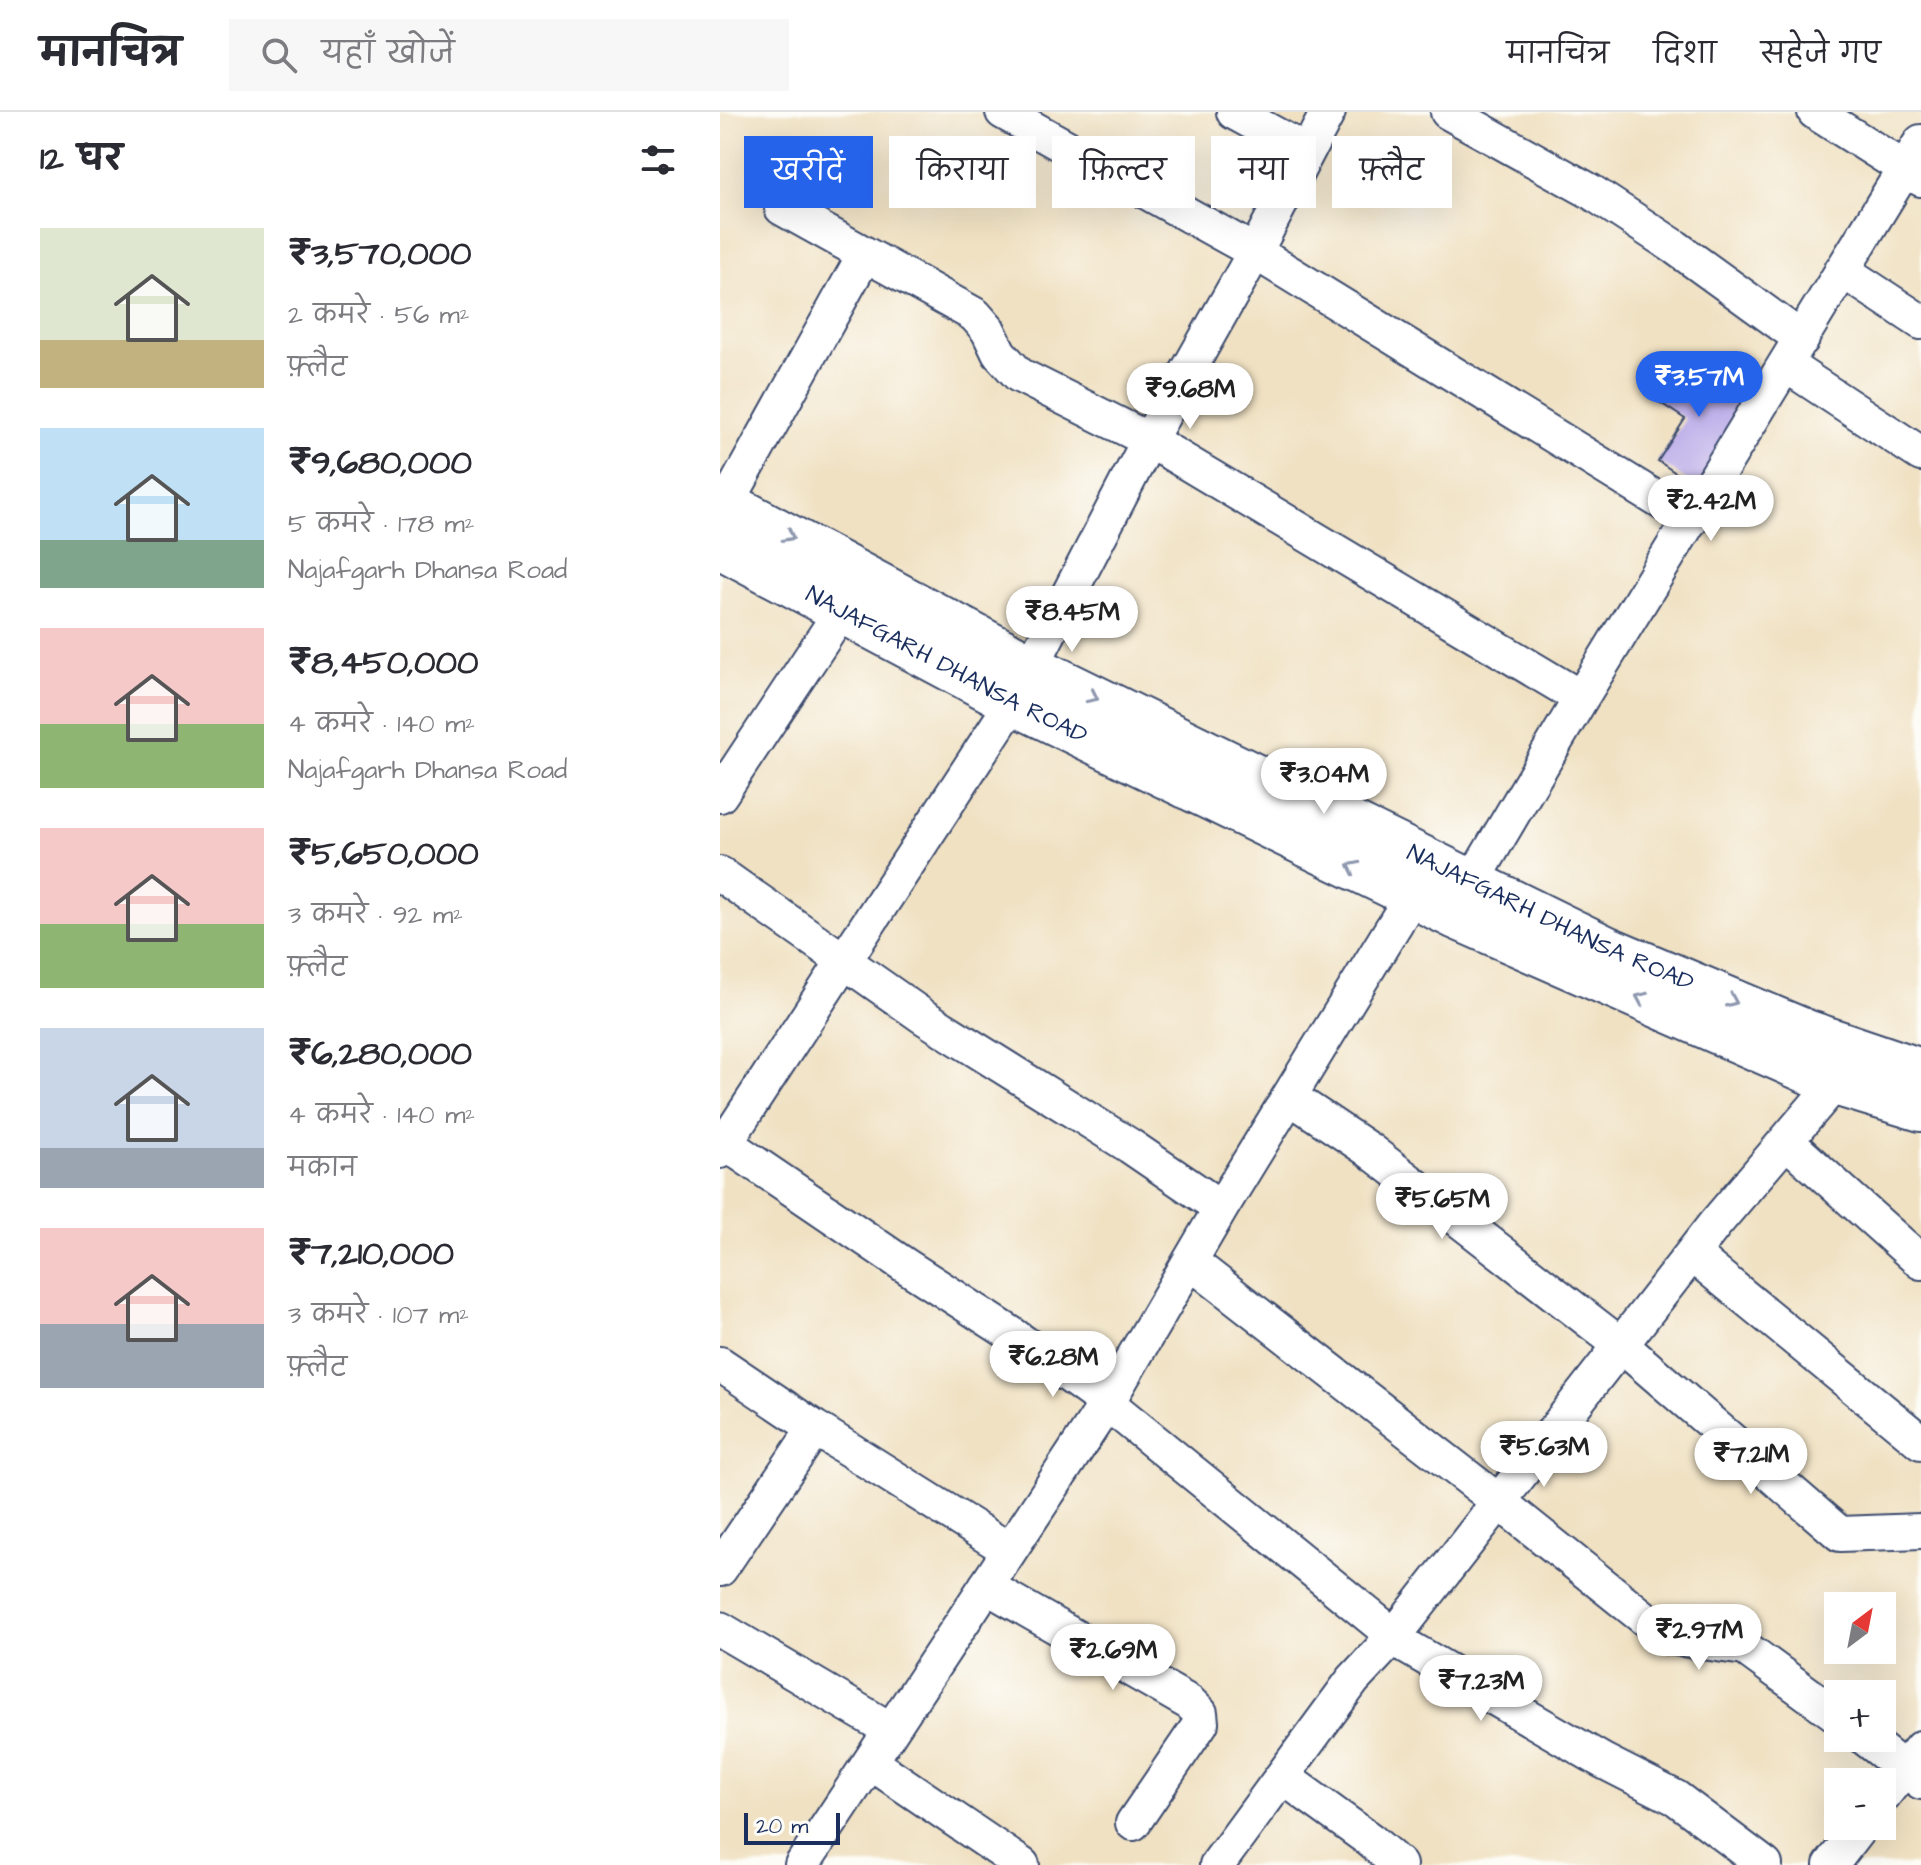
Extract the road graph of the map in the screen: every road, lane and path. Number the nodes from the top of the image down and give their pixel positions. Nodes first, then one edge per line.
1 (1003, 112) edge
2 (1234, 112) edge
3 (1328, 112) edge
4 (1448, 112) edge
5 (1815, 112) edge
6 (1278, 136) edge
7 (1315, 136) edge
8 (1915, 163) edge
9 (782, 208) dead end
10 (1278, 208) edge
11 (1255, 252) junction
12 (865, 254) junction
13 (1842, 270) junction
14 (1921, 322) edge
15 (1794, 352) junction
16 (1149, 440) junction
17 (1921, 454) edge
18 (724, 502) edge
19 (1691, 520) junction
20 (720, 546) edge
21 (843, 609) junction
22 (1023, 685) junction
23 (1581, 698) junction
24 (720, 795) edge
25 (720, 874) edge
26 (1412, 896) junction
27 (1463, 899) junction
28 (845, 963) junction
29 (1921, 1071) edge
30 (1835, 1083) junction
31 (1290, 1097) junction
32 (1921, 1109) edge
33 (1786, 1141) junction
34 (723, 1147) edge
35 (1221, 1208) junction
36 (1692, 1254) junction
37 (1921, 1262) edge
38 (1192, 1263) junction
39 (1622, 1346) junction
40 (720, 1364) edge
41 (1107, 1403) junction
42 (815, 1428) junction
43 (1921, 1442) edge
44 (1498, 1501) junction
45 (1921, 1531) edge
46 (1009, 1550) junction
47 (720, 1569) edge
48 (986, 1586) junction
49 (720, 1629) edge
50 (1395, 1635) junction
51 (1824, 1706) edge
52 (891, 1730) junction
53 (1890, 1752) edge
54 (870, 1762) junction
55 (1915, 1766) edge
56 (1283, 1777) junction
57 (1896, 1784) edge
58 (1133, 1823) dead end
59 (1850, 1840) edge
60 (810, 1862) edge
61 (1022, 1865) edge
62 (1217, 1865) edge
63 (1399, 1865) edge
64 (1765, 1865) edge
65 (1831, 1865) edge

1 - 11 street
2 - 6 street
3 - 7 street
4 - 15 street
5 - 8 street
8 - 13 street
9 - 12 street
10 - 11 street
11 - 16 street
11 - 19 street
12 - 16 street
12 - 18 street
13 - 14 street
13 - 15 street
15 - 17 street
15 - 19 street
16 - 22 street
16 - 23 street
18 -> 22 main road, NAJAFGARH DHANSA ROAD
19 - 23 street
20 - 21 main road, NAJAFGARH DHANSA ROAD
21 - 22 main road, NAJAFGARH DHANSA ROAD
21 - 24 street
26 -> 22 main road, NAJAFGARH DHANSA ROAD
22 -> 27 main road, NAJAFGARH DHANSA ROAD
22 - 28 street
23 - 27 street
25 - 28 street
26 - 27 main road, NAJAFGARH DHANSA ROAD
26 - 31 street
27 -> 29 main road, NAJAFGARH DHANSA ROAD
30 -> 27 main road, NAJAFGARH DHANSA ROAD
28 - 34 street
28 - 35 street
30 - 32 main road, NAJAFGARH DHANSA ROAD
30 - 33 street
31 - 35 street
31 - 39 street
33 - 36 street
33 - 37 street
34 - 41 street
35 - 38 street
36 - 39 street
36 - 43 street
38 - 41 street
38 - 44 street
39 - 44 street
39 - 45 street
40 - 42 street
41 - 46 street
41 - 50 street
42 - 46 street
42 - 47 street
44 - 50 street
44 - 51 street
46 - 48 street
48 - 52 street
48 - 58 street
49 - 52 street
50 - 56 street
50 - 64 street
52 - 54 street
53 - 55 street
54 - 60 street
54 - 61 street
55 - 57 street
56 - 62 street
56 - 63 street
59 - 65 street

